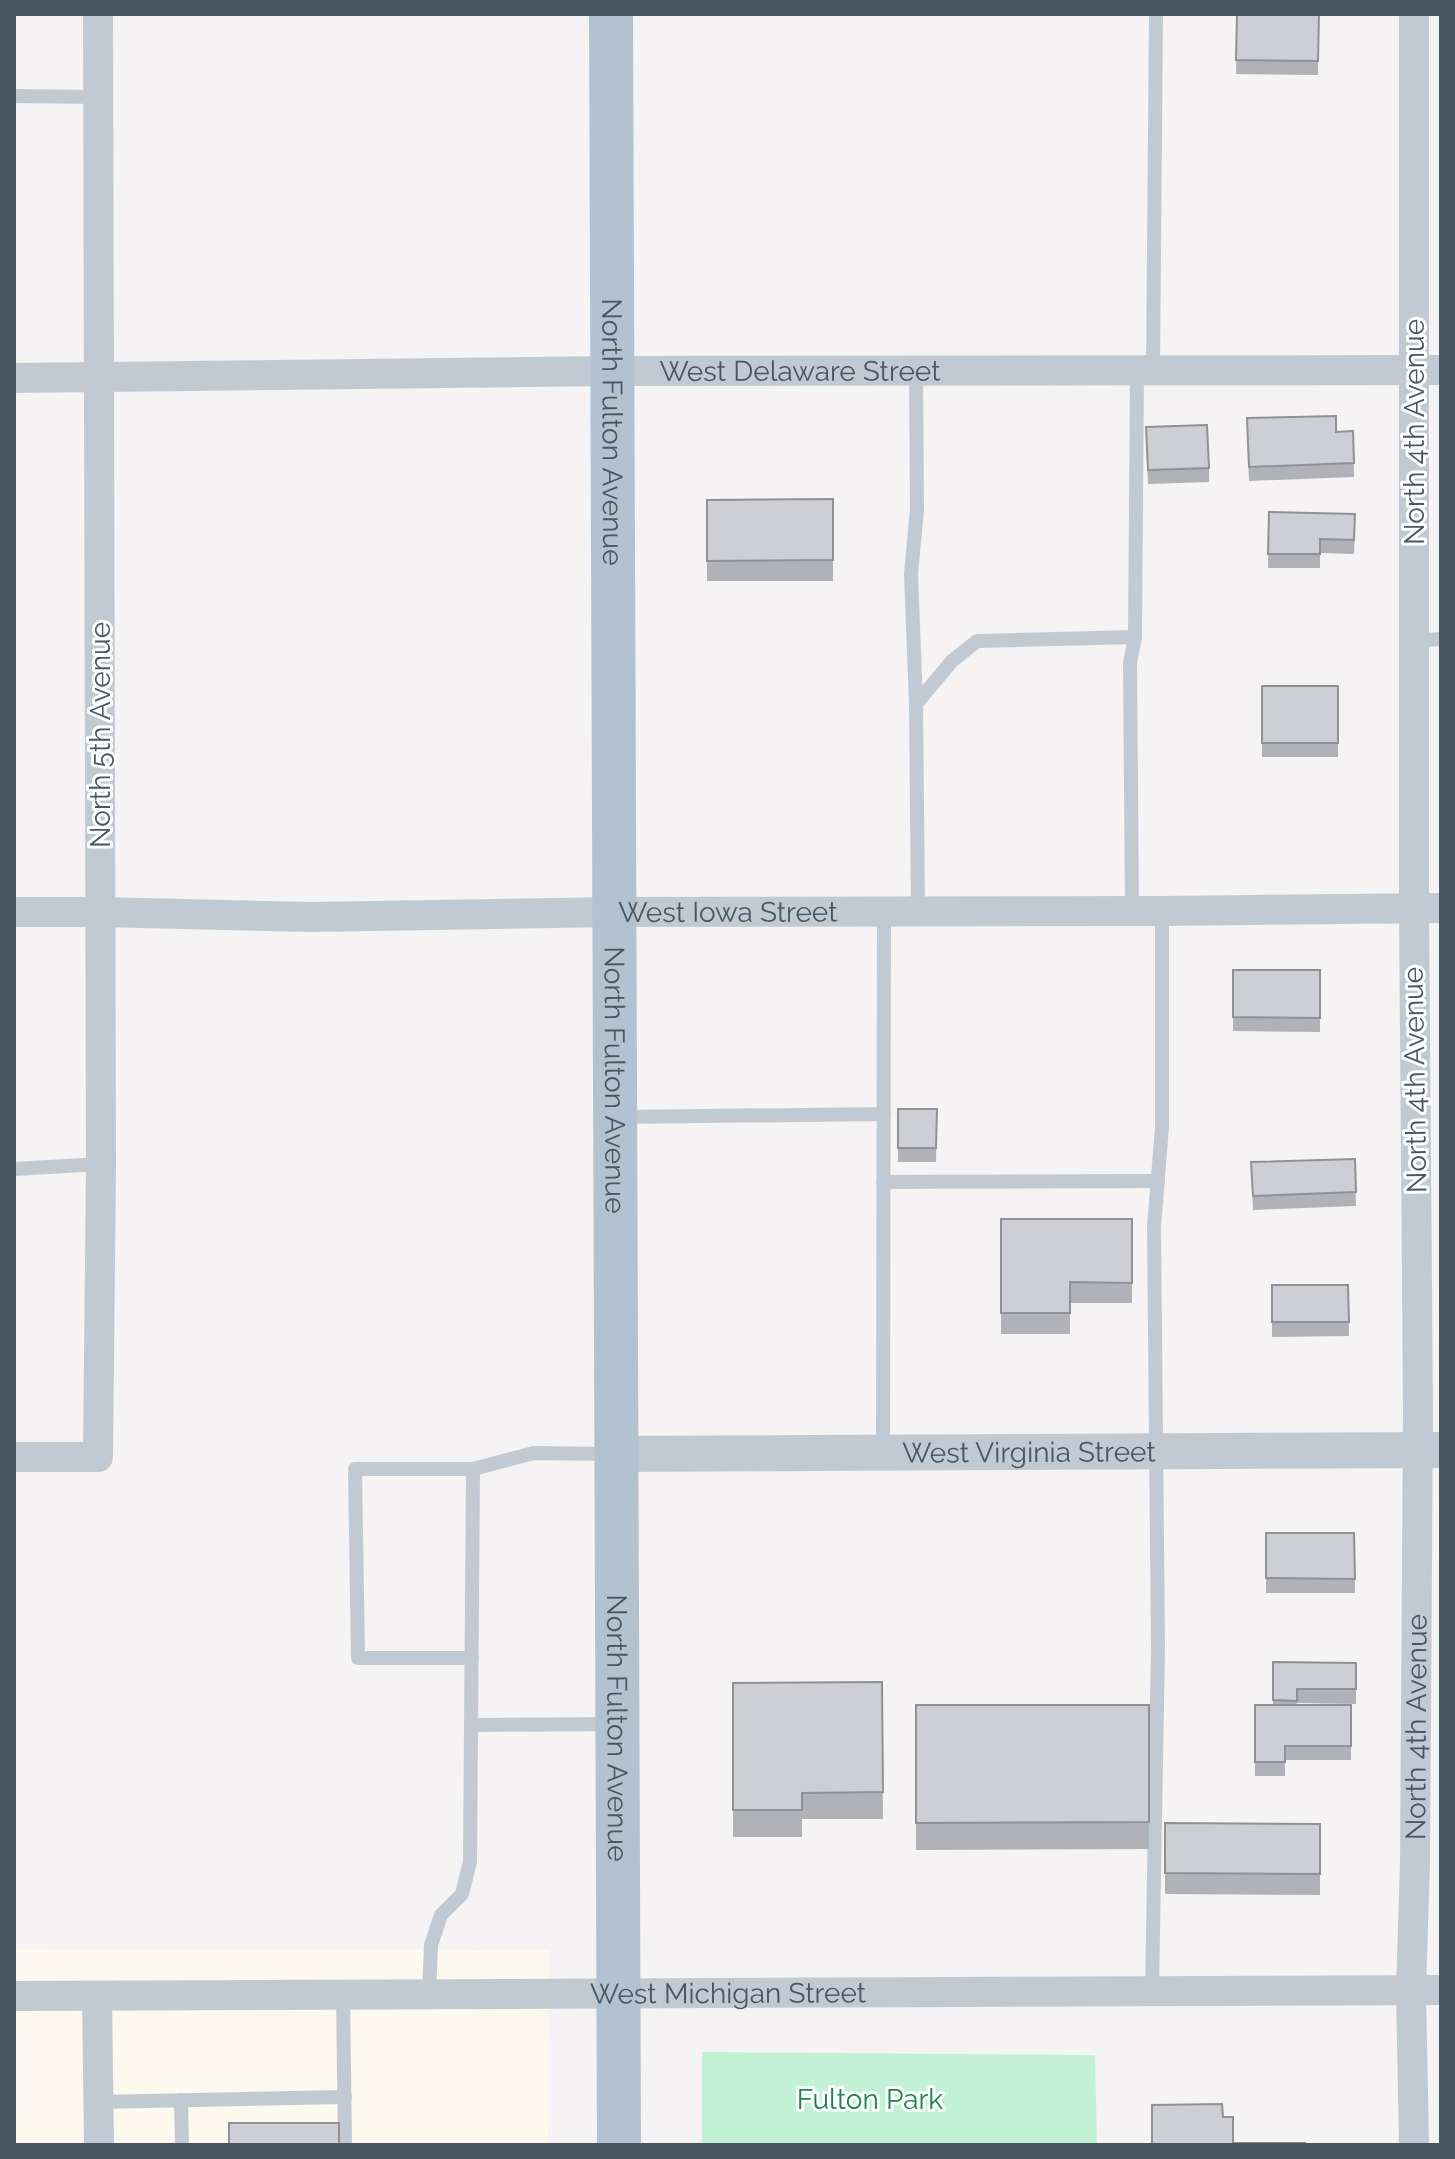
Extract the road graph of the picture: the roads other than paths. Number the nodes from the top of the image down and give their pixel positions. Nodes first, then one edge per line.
1 (98, 14) edge
2 (611, 14) edge
3 (1156, 14) edge
4 (1414, 14) edge
5 (14, 96) edge
6 (99, 97) junction
7 (1145, 370) junction
8 (1428, 370) edge
9 (613, 371) junction
10 (916, 371) junction
11 (14, 378) edge
12 (99, 378) junction
13 (1135, 637) junction
14 (1428, 640) edge
15 (916, 704) junction
16 (1427, 908) edge
17 (884, 911) junction
18 (918, 911) junction
19 (1132, 911) junction
20 (1162, 911) junction
21 (14, 912) edge
22 (101, 912) junction
23 (613, 912) junction
24 (884, 1114) junction
25 (614, 1117) junction
26 (101, 1164) junction
27 (14, 1169) edge
28 (1158, 1181) junction
29 (883, 1182) junction
30 (1429, 1450) edge
31 (1155, 1451) junction
32 (883, 1453) junction
33 (615, 1454) junction
34 (14, 1457) edge
35 (473, 1469) junction
36 (472, 1658) junction
37 (617, 1724) junction
38 (471, 1725) junction
39 (1411, 1990) junction
40 (1441, 1990) edge
41 (1152, 1991) junction
42 (618, 1993) junction
43 (343, 1994) junction
44 (429, 1994) junction
45 (14, 1996) edge
46 (97, 1996) junction
47 (345, 2097) junction
48 (181, 2100) junction
49 (98, 2102) junction
50 (99, 2145) edge
51 (182, 2145) edge
52 (345, 2145) edge
53 (619, 2145) edge
54 (1414, 2145) edge

1 - 6 street, North 5th Avenue
2 - 9 main road, North Fulton Avenue
3 - 7 lane
4 - 8 street, North 4th Avenue
5 - 6 lane
6 - 12 street, North 5th Avenue
7 - 8 street, West Delaware Street
7 - 10 street, West Delaware Street
7 - 13 lane
8 - 14 street, North 4th Avenue
9 - 10 street, West Delaware Street
9 - 12 street, West Delaware Street
9 - 23 main road, North Fulton Avenue
10 - 15 lane
11 - 12 street, West Delaware Street
12 - 22 street, North 5th Avenue
13 - 15 lane
13 - 19 lane
14 - 16 street, North 4th Avenue
15 - 18 lane
16 - 20 street, West Iowa Street
16 - 30 street, North 4th Avenue
17 - 18 street, West Iowa Street
17 - 23 street, West Iowa Street
17 - 24 lane
18 - 19 street, West Iowa Street
19 - 20 street, West Iowa Street
20 - 28 lane
21 - 22 street, West Iowa Street
22 - 23 street, West Iowa Street
22 - 26 street, North 5th Avenue
23 - 25 main road, North Fulton Avenue
24 - 25 lane
24 - 29 lane
25 - 33 main road, North Fulton Avenue
26 - 27 lane
26 - 34 street, North 5th Avenue
28 - 29 lane
28 - 31 lane
29 - 32 lane
30 - 31 street, West Virginia Street
30 - 39 street, North 4th Avenue
31 - 32 street, West Virginia Street
31 - 41 lane
32 - 33 street, West Virginia Street
33 - 35 lane
33 - 37 main road, North Fulton Avenue
35 - 36 lane
35 - 36 lane
36 - 38 lane
37 - 38 lane
37 - 42 main road, North Fulton Avenue
38 - 44 lane
39 - 40 street, West Michigan Street
39 - 41 street, West Michigan Street
39 - 54 street, North 4th Avenue
41 - 42 street, West Michigan Street
42 - 44 street, West Michigan Street
42 - 53 main road, North Fulton Avenue
43 - 44 street, West Michigan Street
43 - 46 street, West Michigan Street
43 - 47 lane
45 - 46 street, West Michigan Street
46 - 49 street
47 - 48 lane
47 - 52 lane
48 - 49 lane
48 - 51 lane
49 - 50 street

